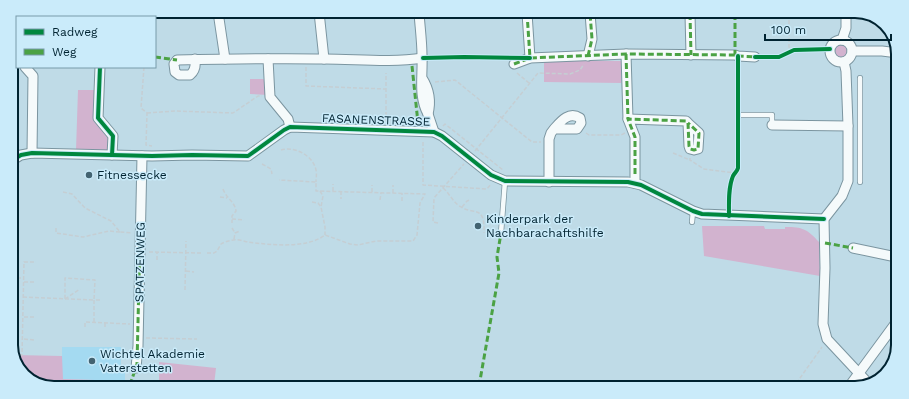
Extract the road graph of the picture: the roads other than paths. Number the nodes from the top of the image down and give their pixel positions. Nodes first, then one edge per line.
1 (219, 18) edge
2 (320, 18) edge
3 (419, 18) edge
4 (527, 18) edge
5 (590, 18) edge
6 (690, 18) edge
7 (846, 18) edge
8 (842, 40) junction
9 (852, 51) junction
10 (891, 52) edge
11 (626, 54) junction
12 (691, 55) junction
13 (588, 56) junction
14 (755, 56) dead end
15 (422, 58) junction
16 (530, 58) junction
17 (225, 59) junction
18 (268, 59) junction
19 (324, 59) junction
20 (195, 60) dead end
21 (844, 62) junction
22 (514, 64) dead end
23 (26, 68) edge
24 (100, 68) edge
25 (860, 78) dead end
26 (738, 115) dead end
27 (628, 120) junction
28 (688, 123) dead end
29 (772, 125) joint
30 (848, 126) junction
31 (290, 127) junction
32 (554, 129) junction
33 (436, 133) junction
34 (848, 148) junction
35 (860, 148) junction
36 (32, 153) junction
37 (112, 155) junction
38 (142, 156) junction
39 (18, 157) edge
40 (500, 180) junction
41 (549, 182) junction
42 (860, 182) dead end
43 (635, 183) junction
44 (693, 212) junction
45 (824, 219) junction
46 (692, 222) dead end
47 (501, 233) dead end
48 (853, 248) dead end
49 (891, 256) edge
50 (891, 329) edge
51 (136, 368) dead end
52 (859, 372) junction
53 (865, 380) edge
54 (853, 381) edge

1 - 17 street
2 - 19 street
3 - 15 street
4 - 16 street
5 - 13 street
6 - 12 street
7 - 8 street
8 - 9 street
8 - 21 street
9 - 10 street
9 - 21 street
11 - 12 street
11 - 13 street
11 - 27 street
12 - 14 street
13 - 16 street
15 - 19 street
15 - 33 street
16 - 22 street
17 - 18 street
17 - 20 street
18 - 19 street
18 - 31 street
21 - 30 street
23 - 36 street
24 - 37 street
25 - 35 lane
26 - 29 lane
27 - 28 street
27 - 43 street
29 - 30 street
30 - 34 street
31 - 33 street, FASANENSTRASSE
31 - 38 street
32 - 32 street
32 - 41 street
33 - 40 street, FASANENSTRASSE
34 - 35 lane
34 - 45 street
35 - 42 lane
36 - 37 street
36 - 39 street
37 - 38 street
38 - 51 street, SPATZENWEG
40 - 41 street
40 - 47 lane
41 - 43 street
43 - 44 street
44 - 45 street
44 - 46 lane
45 - 52 street
48 - 49 street
50 - 52 street
52 - 53 street
52 - 54 street

